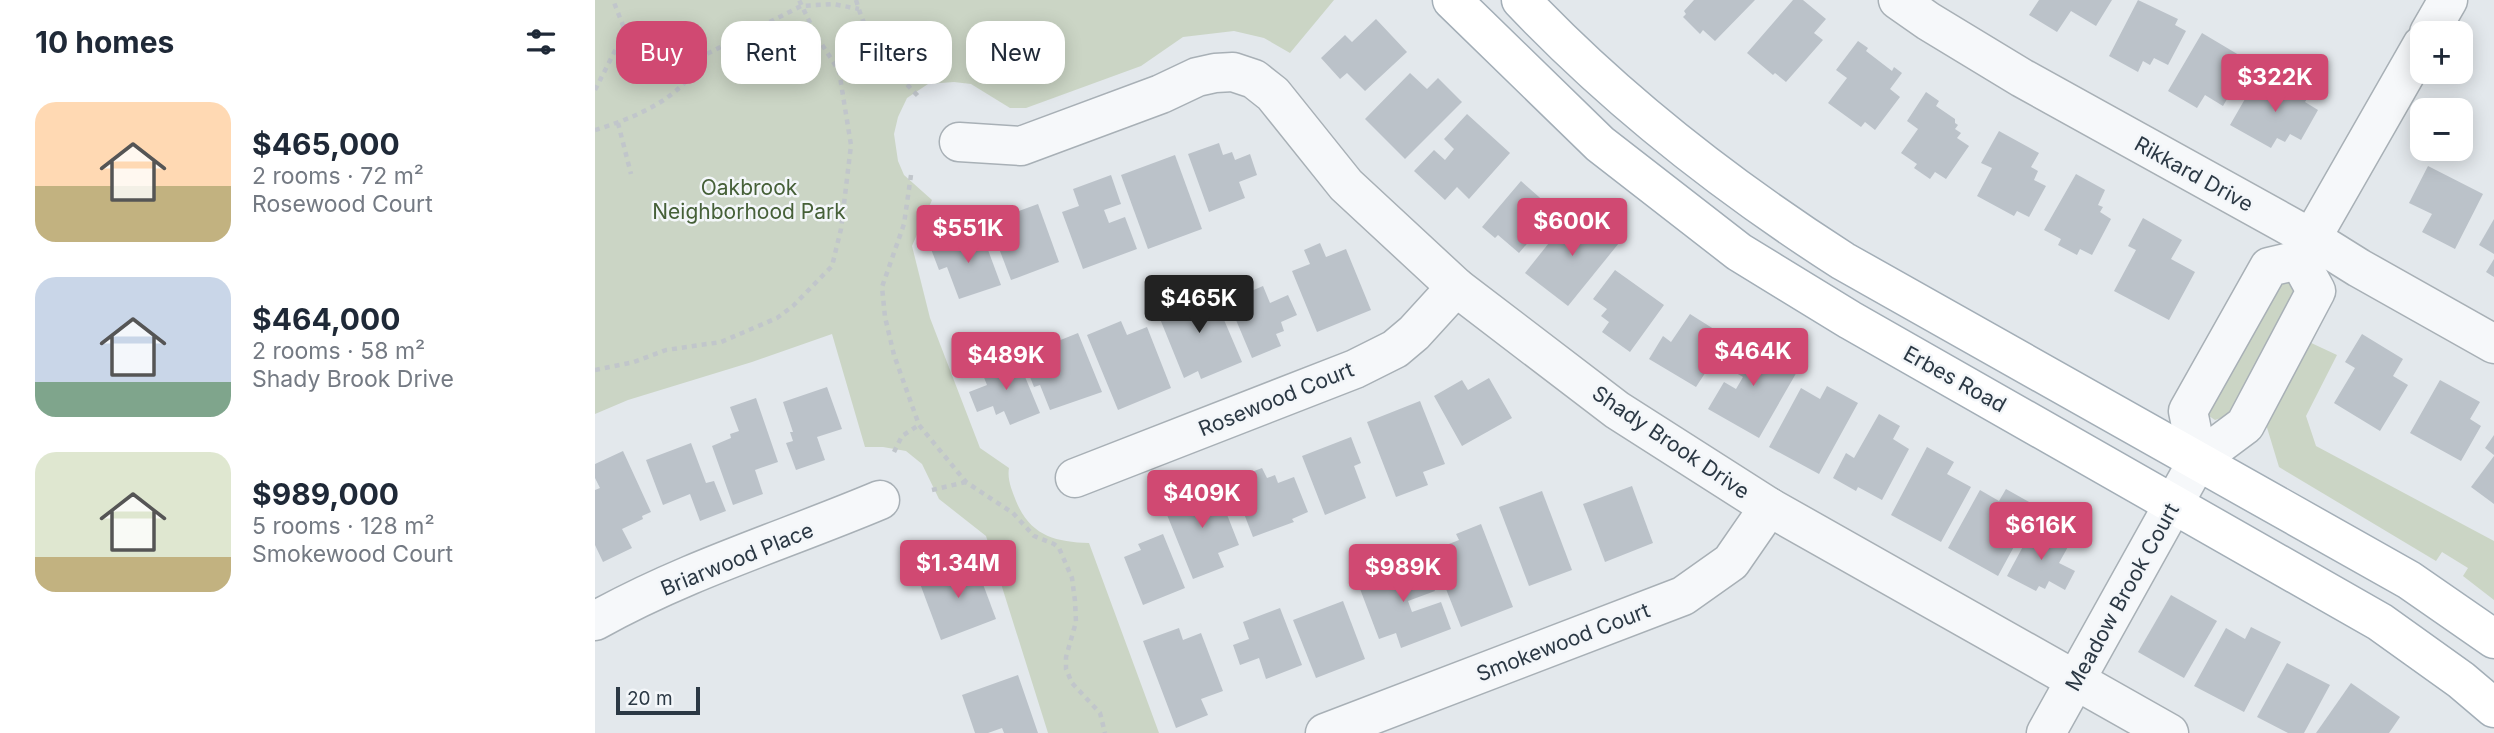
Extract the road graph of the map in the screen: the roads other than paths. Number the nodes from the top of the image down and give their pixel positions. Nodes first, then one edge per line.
1 (1452, 0) edge
2 (1521, 0) edge
3 (1898, 0) edge
4 (2448, 0) edge
5 (2436, 21) edge
6 (2410, 66) edge
7 (958, 142) dead end
8 (2305, 249) junction
9 (1456, 287) junction
10 (2494, 344) edge
11 (2198, 460) junction
12 (1075, 478) dead end
13 (880, 500) dead end
14 (2173, 503) junction
15 (1769, 507) junction
16 (595, 621) edge
17 (2494, 639) edge
18 (2076, 680) junction
19 (2494, 708) edge
20 (1325, 733) edge
21 (2046, 733) edge
22 (2169, 733) edge

1 - 14 main road, Erbes Road
2 - 11 main road
3 - 8 street, Rikkard Drive
4 - 5 street
6 - 8 street
7 - 9 street, Shady Brook Drive
8 - 10 street, Rikkard Drive
8 - 11 street, Meadow Brook Court
8 - 11 street
9 - 12 street, Rosewood Court
9 - 15 street, Shady Brook Drive
11 - 14 street, Meadow Brook Court
11 - 17 main road
13 - 16 street, Briarwood Place
14 - 18 street, Meadow Brook Court
14 - 19 main road, Erbes Road
15 - 18 street, Shady Brook Drive
15 - 20 street, Smokewood Court
18 - 21 street, Meadow Brook Court
18 - 22 street, Shady Brook Drive

